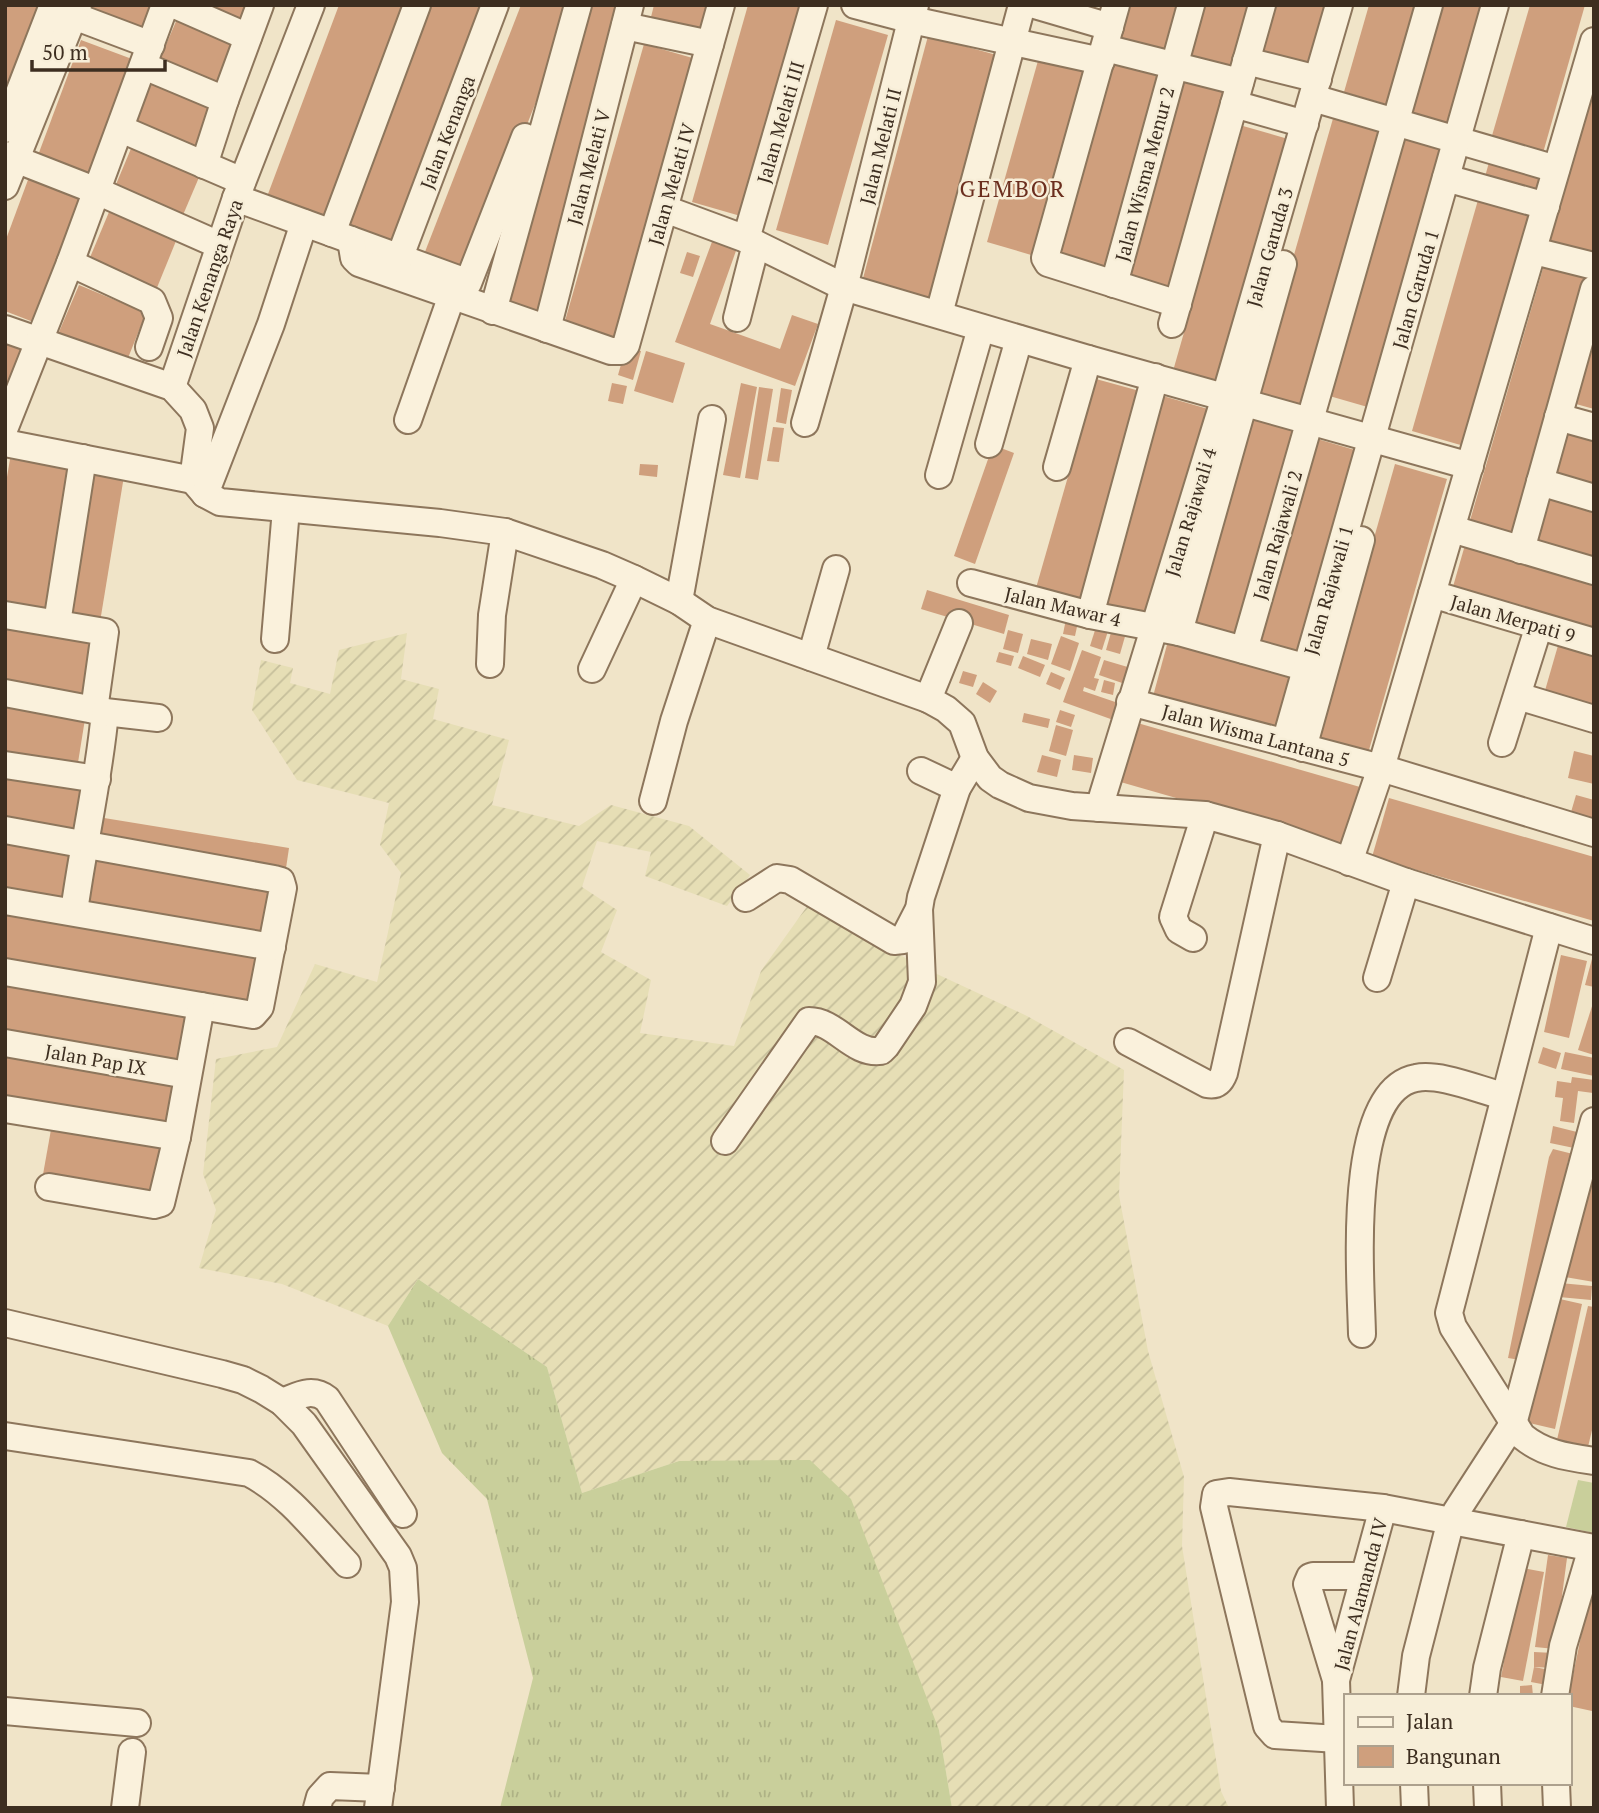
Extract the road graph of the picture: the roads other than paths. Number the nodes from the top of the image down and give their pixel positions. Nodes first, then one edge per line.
1 (165, 5) edge
2 (175, 5) edge
3 (260, 5) edge
4 (311, 5) edge
5 (417, 5) edge
6 (495, 5) edge
7 (577, 5) edge
8 (720, 5) edge
9 (814, 5) edge
10 (855, 5) edge
11 (1023, 5) edge
12 (1035, 5) edge
13 (1191, 5) edge
14 (1262, 5) edge
15 (1339, 5) edge
16 (1357, 5) edge
17 (1429, 5) edge
18 (1495, 5) edge
19 (1510, 5) edge
20 (69, 9) edge
21 (914, 13) edge
22 (627, 16) edge
23 (1108, 35) edge
24 (248, 37) junction
25 (53, 38) junction
26 (1014, 41) junction
27 (1594, 41) edge
28 (710, 44) junction
29 (147, 56) junction
30 (1175, 64) junction
31 (1240, 82) junction
32 (1320, 93) junction
33 (225, 100) junction
34 (1395, 123) junction
35 (1306, 124) junction
36 (5, 129) edge
37 (121, 129) junction
38 (1464, 143) junction
39 (11, 157) edge
40 (204, 164) junction
41 (1556, 169) junction
42 (1453, 180) junction
43 (5, 186) edge
44 (239, 189) junction
45 (97, 191) junction
46 (1546, 206) junction
47 (665, 209) junction
48 (304, 223) junction
49 (342, 237) junction
50 (751, 242) junction
51 (219, 245) junction
52 (1534, 251) junction
53 (400, 258) junction
54 (70, 263) junction
55 (1594, 266) edge
56 (1114, 284) junction
57 (459, 287) junction
58 (844, 287) junction
59 (1594, 289) edge
60 (495, 302) junction
61 (939, 314) junction
62 (737, 318) dead end
63 (547, 328) junction
64 (981, 328) junction
65 (5, 329) edge
66 (1588, 336) edge
67 (1018, 339) junction
68 (40, 341) junction
69 (149, 347) dead end
70 (1088, 359) junction
71 (1155, 377) junction
72 (172, 387) junction
73 (1234, 400) junction
74 (1559, 411) junction
75 (1594, 415) edge
76 (712, 419) dead end
77 (408, 420) dead end
78 (1310, 421) junction
79 (805, 423) dead end
80 (5, 427) edge
81 (1594, 427) edge
82 (1380, 441) junction
83 (5, 443) edge
84 (989, 444) dead end
85 (83, 458) junction
86 (1470, 466) junction
87 (1057, 467) dead end
88 (939, 475) dead end
89 (1540, 482) junction
90 (199, 487) junction
91 (1594, 498) edge
92 (286, 509) junction
93 (1452, 529) junction
94 (505, 533) junction
95 (1521, 550) junction
96 (836, 569) dead end
97 (1594, 571) edge
98 (634, 579) junction
99 (971, 583) dead end
100 (1432, 594) junction
101 (679, 601) junction
102 (5, 615) edge
103 (1090, 615) junction
104 (707, 620) junction
105 (57, 623) junction
106 (959, 623) dead end
107 (1167, 629) junction
108 (1537, 632) dead end
109 (275, 639) dead end
110 (1594, 642) edge
111 (1244, 650) junction
112 (811, 657) junction
113 (490, 664) dead end
114 (592, 669) dead end
115 (1315, 669) junction
116 (5, 693) edge
117 (1518, 696) junction
118 (929, 699) junction
119 (1130, 702) junction
120 (99, 711) junction
121 (158, 718) dead end
122 (1594, 719) edge
123 (1502, 743) dead end
124 (1294, 745) junction
125 (975, 758) junction
126 (5, 765) edge
127 (1381, 768) junction
128 (921, 771) dead end
129 (97, 779) junction
130 (957, 788) junction
131 (653, 801) dead end
132 (1099, 808) junction
133 (1205, 815) junction
134 (5, 830) edge
135 (1594, 832) edge
136 (1277, 835) junction
137 (84, 843) junction
138 (1349, 862) junction
139 (1406, 882) junction
140 (746, 898) dead end
141 (5, 901) edge
142 (919, 909) junction
143 (74, 912) junction
144 (1549, 928) junction
145 (1194, 938) dead end
146 (1594, 941) edge
147 (272, 947) junction
148 (5, 972) edge
149 (1377, 978) dead end
150 (201, 1006) junction
151 (1128, 1042) dead end
152 (5, 1043) edge
153 (187, 1075) junction
154 (1504, 1096) junction
155 (5, 1109) edge
156 (1594, 1121) edge
157 (177, 1138) junction
158 (725, 1141) dead end
159 (49, 1187) dead end
160 (5, 1323) edge
161 (1362, 1334) dead end
162 (282, 1402) junction
163 (1513, 1424) junction
164 (5, 1436) edge
165 (1594, 1461) edge
166 (1384, 1508) junction
167 (403, 1514) dead end
168 (1453, 1516) junction
169 (1521, 1534) junction
170 (1593, 1548) edge
171 (347, 1564) dead end
172 (1364, 1576) junction
173 (1336, 1680) junction
174 (1411, 1694) edge
175 (1483, 1694) edge
176 (1555, 1694) edge
177 (5, 1711) edge
178 (136, 1723) dead end
179 (1338, 1740) junction
180 (132, 1752) dead end
181 (1413, 1785) edge
182 (1487, 1785) edge
183 (1556, 1785) edge
184 (380, 1798) edge
185 (125, 1808) edge
186 (317, 1808) edge
187 (1340, 1808) edge
188 (1415, 1808) edge
189 (1488, 1808) edge
190 (1557, 1808) edge

1 - 29 street
2 - 24 street
3 - 24 street
4 - 44 street, Jalan Kenanga Raya
5 - 49 street
6 - 53 street, Jalan Kenanga
7 - 57 street
7 - 60 street
8 - 28 street, Jalan Melati IV
9 - 50 street, Jalan Melati III
10 - 21 street
11 - 26 street
12 - 23 street
13 - 30 street, Jalan Wisma Menur 2
14 - 31 street
15 - 32 street
16 - 32 street
17 - 34 street, Jalan Rajawali 2
18 - 38 street
19 - 38 street
20 - 25 street
20 - 29 street
21 - 26 street
21 - 58 street, Jalan Melati II
22 - 28 street
22 - 63 street, Jalan Melati V
23 - 26 street
23 - 30 street
23 - 56 street
24 - 33 street
25 - 36 street
25 - 39 street
26 - 61 street
27 - 41 street
28 - 47 street, Jalan Melati IV
29 - 33 street
29 - 37 street
30 - 31 street
30 - 56 street, Jalan Wisma Menur 2
31 - 32 street
31 - 35 street
31 - 56 street
32 - 34 street
32 - 35 street, Jalan Garuda 3
32 - 73 street, Jalan Garuda 3
33 - 40 street
34 - 38 street
34 - 78 street, Jalan Rajawali 2
35 - 73 street, Jalan Garuda 3
37 - 40 street
37 - 45 street
38 - 41 street
38 - 42 street, Jalan Garuda 1
39 - 43 street
39 - 45 street
40 - 44 street
41 - 46 street
42 - 46 street
42 - 82 street, Jalan Garuda 1
44 - 48 street
44 - 51 street, Jalan Kenanga Raya
45 - 51 street
45 - 54 street
46 - 52 street
47 - 50 street
47 - 63 street, Jalan Melati IV
48 - 49 street
48 - 90 street
49 - 53 street
49 - 57 street
50 - 58 street
50 - 62 street, Jalan Melati III
51 - 72 street, Jalan Kenanga Raya
52 - 55 street
52 - 86 street
53 - 57 street
54 - 68 street
54 - 69 street
57 - 60 street
57 - 77 street
58 - 61 street
58 - 79 street, Jalan Melati II
59 - 66 street
60 - 63 street
61 - 64 street
64 - 67 street
64 - 88 street
65 - 68 street
66 - 74 street
67 - 70 street
67 - 84 street
68 - 72 street
68 - 80 street
70 - 71 street
70 - 87 street
71 - 73 street
71 - 103 street
72 - 90 street
73 - 78 street
73 - 107 street, Jalan Rajawali 4
74 - 75 street
74 - 81 street
74 - 89 street
76 - 101 street
78 - 82 street
78 - 111 street, Jalan Rajawali 2
82 - 86 street
82 - 115 street, Jalan Rajawali 1
83 - 85 street
85 - 90 street
85 - 105 street
86 - 93 street
89 - 91 street
89 - 95 street
90 - 92 street
92 - 94 street
92 - 109 street
93 - 95 street
93 - 100 street
94 - 98 street
94 - 113 street
95 - 97 street
96 - 112 street
98 - 101 street
98 - 114 street
99 - 103 street, Jalan Mawar 4
100 - 110 street, Jalan Merpati 9
100 - 127 street
101 - 104 street
102 - 105 street
103 - 107 street, Jalan Mawar 4
104 - 112 street
104 - 131 street
105 - 120 street
106 - 118 street
107 - 111 street, Jalan Mawar 4
107 - 119 street, Jalan Rajawali 4
108 - 117 street
111 - 115 street, Jalan Mawar 4
112 - 118 street
115 - 124 street, Jalan Rajawali 1
116 - 120 street
117 - 122 street
117 - 123 street
118 - 125 street
119 - 124 street, Jalan Wisma Lantana 5
119 - 132 street, Jalan Rajawali 4
120 - 121 street
120 - 129 street
124 - 127 street, Jalan Wisma Lantana 5
125 - 130 street
125 - 132 street
126 - 129 street
127 - 135 street, Jalan Wisma Lantana 5
127 - 138 street
128 - 130 street
129 - 137 street
130 - 142 street
132 - 133 street
133 - 136 street
133 - 145 street
134 - 137 street
136 - 138 street
136 - 151 street
137 - 143 street
137 - 147 street
138 - 139 street
139 - 144 street
139 - 149 street
140 - 142 street
141 - 143 street
142 - 158 street
143 - 147 street
144 - 146 street
144 - 154 street
147 - 150 street
148 - 150 street
150 - 153 street
152 - 153 street, Jalan Pap IX
153 - 157 street
154 - 161 street
154 - 163 street
155 - 157 street
156 - 163 street
157 - 159 street
160 - 162 street
162 - 167 street
162 - 184 street
163 - 165 street
163 - 168 street
164 - 171 street
166 - 168 street
166 - 172 street, Jalan Alamanda IV
166 - 179 street
168 - 169 street
168 - 174 street
169 - 170 street
169 - 175 street
170 - 176 street
172 - 173 street, Jalan Alamanda IV
172 - 173 street
173 - 179 street
177 - 178 street
179 - 187 street
180 - 185 street
181 - 188 street
182 - 189 street
183 - 190 street
184 - 186 street

